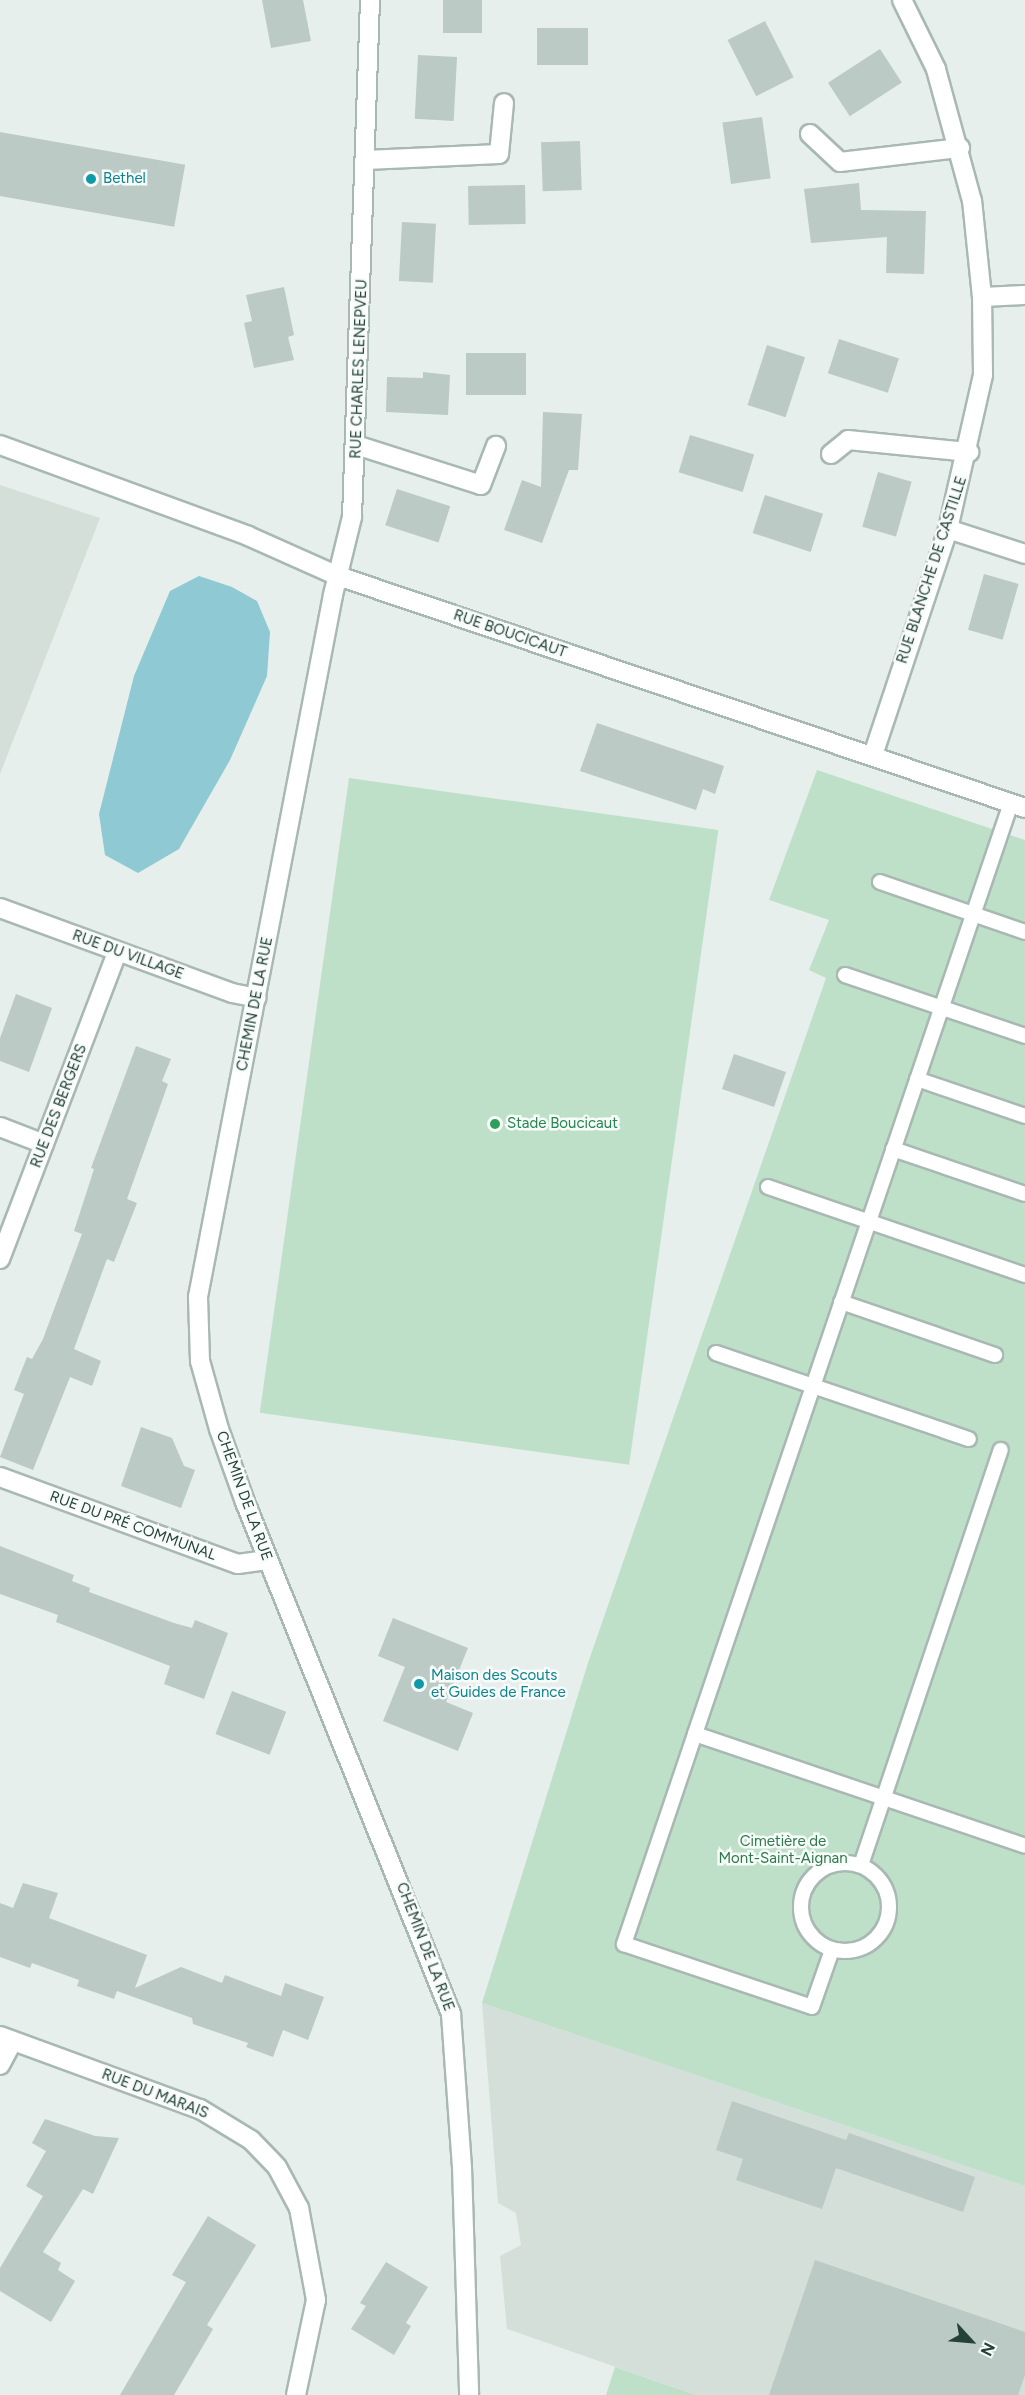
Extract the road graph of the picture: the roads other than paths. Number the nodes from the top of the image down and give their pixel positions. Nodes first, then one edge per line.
1 (370, 0) edge
2 (902, 0) edge
3 (504, 103) dead end
4 (810, 134) dead end
5 (960, 148) junction
6 (366, 160) junction
7 (1025, 295) edge
8 (982, 297) junction
9 (0, 445) edge
10 (356, 445) junction
11 (496, 446) dead end
12 (969, 452) junction
13 (831, 454) dead end
14 (948, 529) junction
15 (1025, 554) edge
16 (338, 576) junction
17 (873, 754) junction
18 (1018, 805) edge
19 (880, 882) dead end
20 (0, 908) edge
21 (973, 914) junction
22 (1025, 932) edge
23 (117, 952) junction
24 (845, 975) dead end
25 (257, 998) junction
26 (941, 1008) junction
27 (1025, 1036) edge
28 (917, 1079) junction
29 (1025, 1116) edge
30 (0, 1127) edge
31 (44, 1144) junction
32 (893, 1149) junction
33 (768, 1187) dead end
34 (1025, 1194) edge
35 (868, 1221) junction
36 (0, 1259) edge
37 (1025, 1275) edge
38 (841, 1302) junction
39 (716, 1353) dead end
40 (995, 1355) dead end
41 (813, 1386) junction
42 (969, 1439) dead end
43 (1001, 1450) dead end
44 (0, 1477) edge
45 (267, 1560) junction
46 (695, 1734) junction
47 (884, 1798) junction
48 (1025, 1846) edge
49 (861, 1865) junction
50 (832, 1950) junction
51 (6, 2039) edge
52 (0, 2065) edge
53 (296, 2395) edge
54 (469, 2395) edge

1 - 6 street, RUE CHARLES LENEPVEU
2 - 5 street, RUE BLANCHE DE CASTILLE
3 - 6 street
4 - 5 street
5 - 8 street, RUE BLANCHE DE CASTILLE
6 - 10 street, RUE CHARLES LENEPVEU
7 - 8 street
8 - 12 street, RUE BLANCHE DE CASTILLE
9 - 16 street, RUE BOUCICAUT
10 - 11 street
10 - 16 street, RUE CHARLES LENEPVEU
12 - 13 street
12 - 14 street, RUE BLANCHE DE CASTILLE
14 - 15 street
14 - 17 street, RUE BLANCHE DE CASTILLE
16 - 17 street, RUE BOUCICAUT
16 - 25 street, CHEMIN DE LA RUE
17 - 18 street, RUE BOUCICAUT
18 - 21 lane
19 - 21 lane
20 - 23 street, RUE DU VILLAGE
21 - 22 lane
21 - 26 lane
23 - 25 street, RUE DU VILLAGE
23 - 31 street, RUE DES BERGERS
24 - 26 lane
25 - 45 street, CHEMIN DE LA RUE
26 - 27 lane
26 - 28 lane
28 - 29 lane
28 - 32 lane
30 - 31 street
31 - 36 street, RUE DES BERGERS
32 - 34 lane
32 - 35 lane
33 - 35 lane
35 - 37 lane
35 - 38 lane
38 - 40 lane
38 - 41 lane
39 - 41 lane
41 - 42 lane
41 - 46 lane
43 - 47 lane
44 - 45 street, RUE DU PRÉ COMMUNAL
45 - 54 street, CHEMIN DE LA RUE
46 - 47 lane
46 - 50 lane
47 - 48 lane
47 - 49 lane
49 - 50 lane
49 - 50 lane
51 - 52 street
51 - 53 street, RUE DU MARAIS

